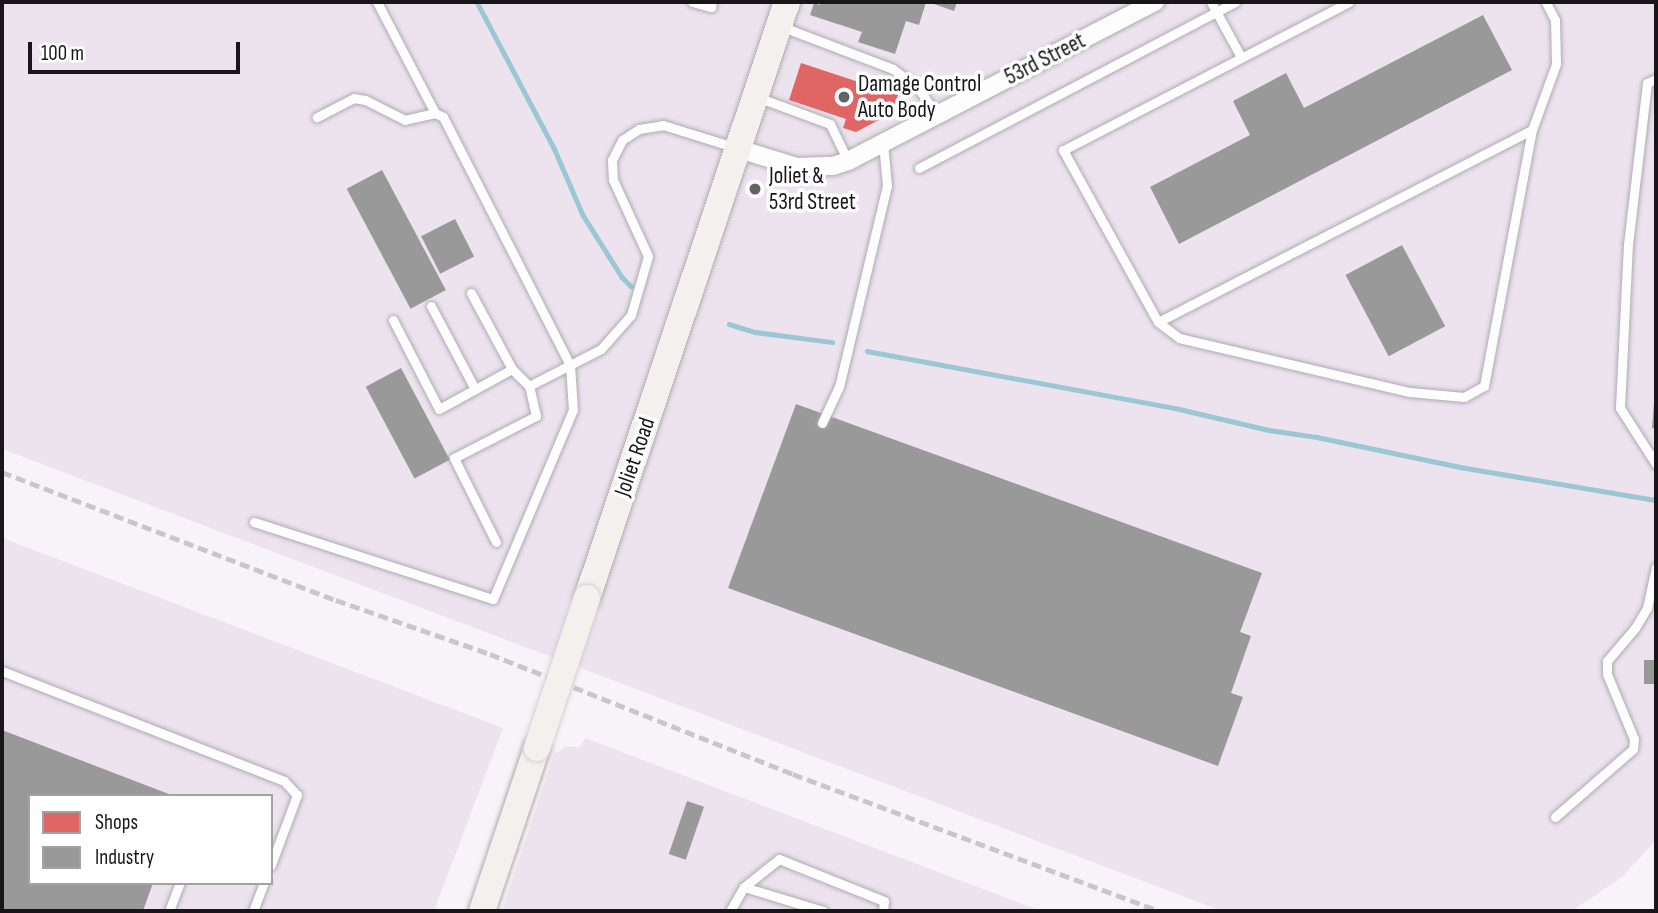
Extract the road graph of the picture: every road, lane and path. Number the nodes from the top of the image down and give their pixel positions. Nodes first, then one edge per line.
1 (377, 2) edge
2 (692, 2) edge
3 (712, 2) edge
4 (1155, 2) edge
5 (1211, 2) edge
6 (1234, 2) edge
7 (1349, 2) edge
8 (1546, 2) edge
9 (1216, 11) junction
10 (783, 14) edge
11 (1241, 57) junction
12 (1656, 79) edge
13 (756, 96) junction
14 (435, 113) junction
15 (937, 115) junction
16 (317, 117) dead end
17 (1532, 130) junction
18 (883, 143) junction
19 (739, 149) junction
20 (848, 161) junction
21 (919, 168) dead end
22 (471, 293) dead end
23 (431, 306) dead end
24 (393, 320) dead end
25 (1158, 322) junction
26 (570, 365) junction
27 (512, 369) junction
28 (529, 386) junction
29 (475, 389) junction
30 (822, 424) dead end
31 (1656, 464) edge
32 (254, 522) dead end
33 (496, 542) dead end
34 (1656, 567) edge
35 (2, 671) edge
36 (1555, 817) dead end
37 (273, 834) edge
38 (282, 837) junction
39 (273, 860) edge
40 (179, 885) edge
41 (263, 885) edge
42 (744, 887) junction
43 (169, 911) edge
44 (253, 911) edge
45 (482, 911) edge
46 (730, 911) edge
47 (823, 911) edge
48 (883, 911) edge

1 - 14 lane
2 - 3 lane
4 - 15 street, 53rd Street
5 - 9 lane
6 - 9 lane
7 - 11 lane
8 - 17 lane
9 - 11 lane
9 - 21 lane
10 - 13 main road, Joliet Road
10 - 15 lane
11 - 25 lane
12 - 31 lane
13 - 19 main road, Joliet Road
13 - 20 lane
14 - 16 lane
14 - 26 lane
15 - 18 street, 53rd Street
17 - 25 lane
17 - 25 lane
18 - 20 street, 53rd Street
18 - 30 lane
19 - 20 street, 53rd Street
19 - 26 lane
19 - 45 main road, Joliet Road, bridge
22 - 27 lane
23 - 29 lane
24 - 29 lane
26 - 28 lane
26 - 32 lane
27 - 28 lane
27 - 29 lane
28 - 33 lane
34 - 36 lane
35 - 38 lane
37 - 38 lane
38 - 39 lane
40 - 43 lane
41 - 44 lane
42 - 46 lane
42 - 47 lane
42 - 48 lane

